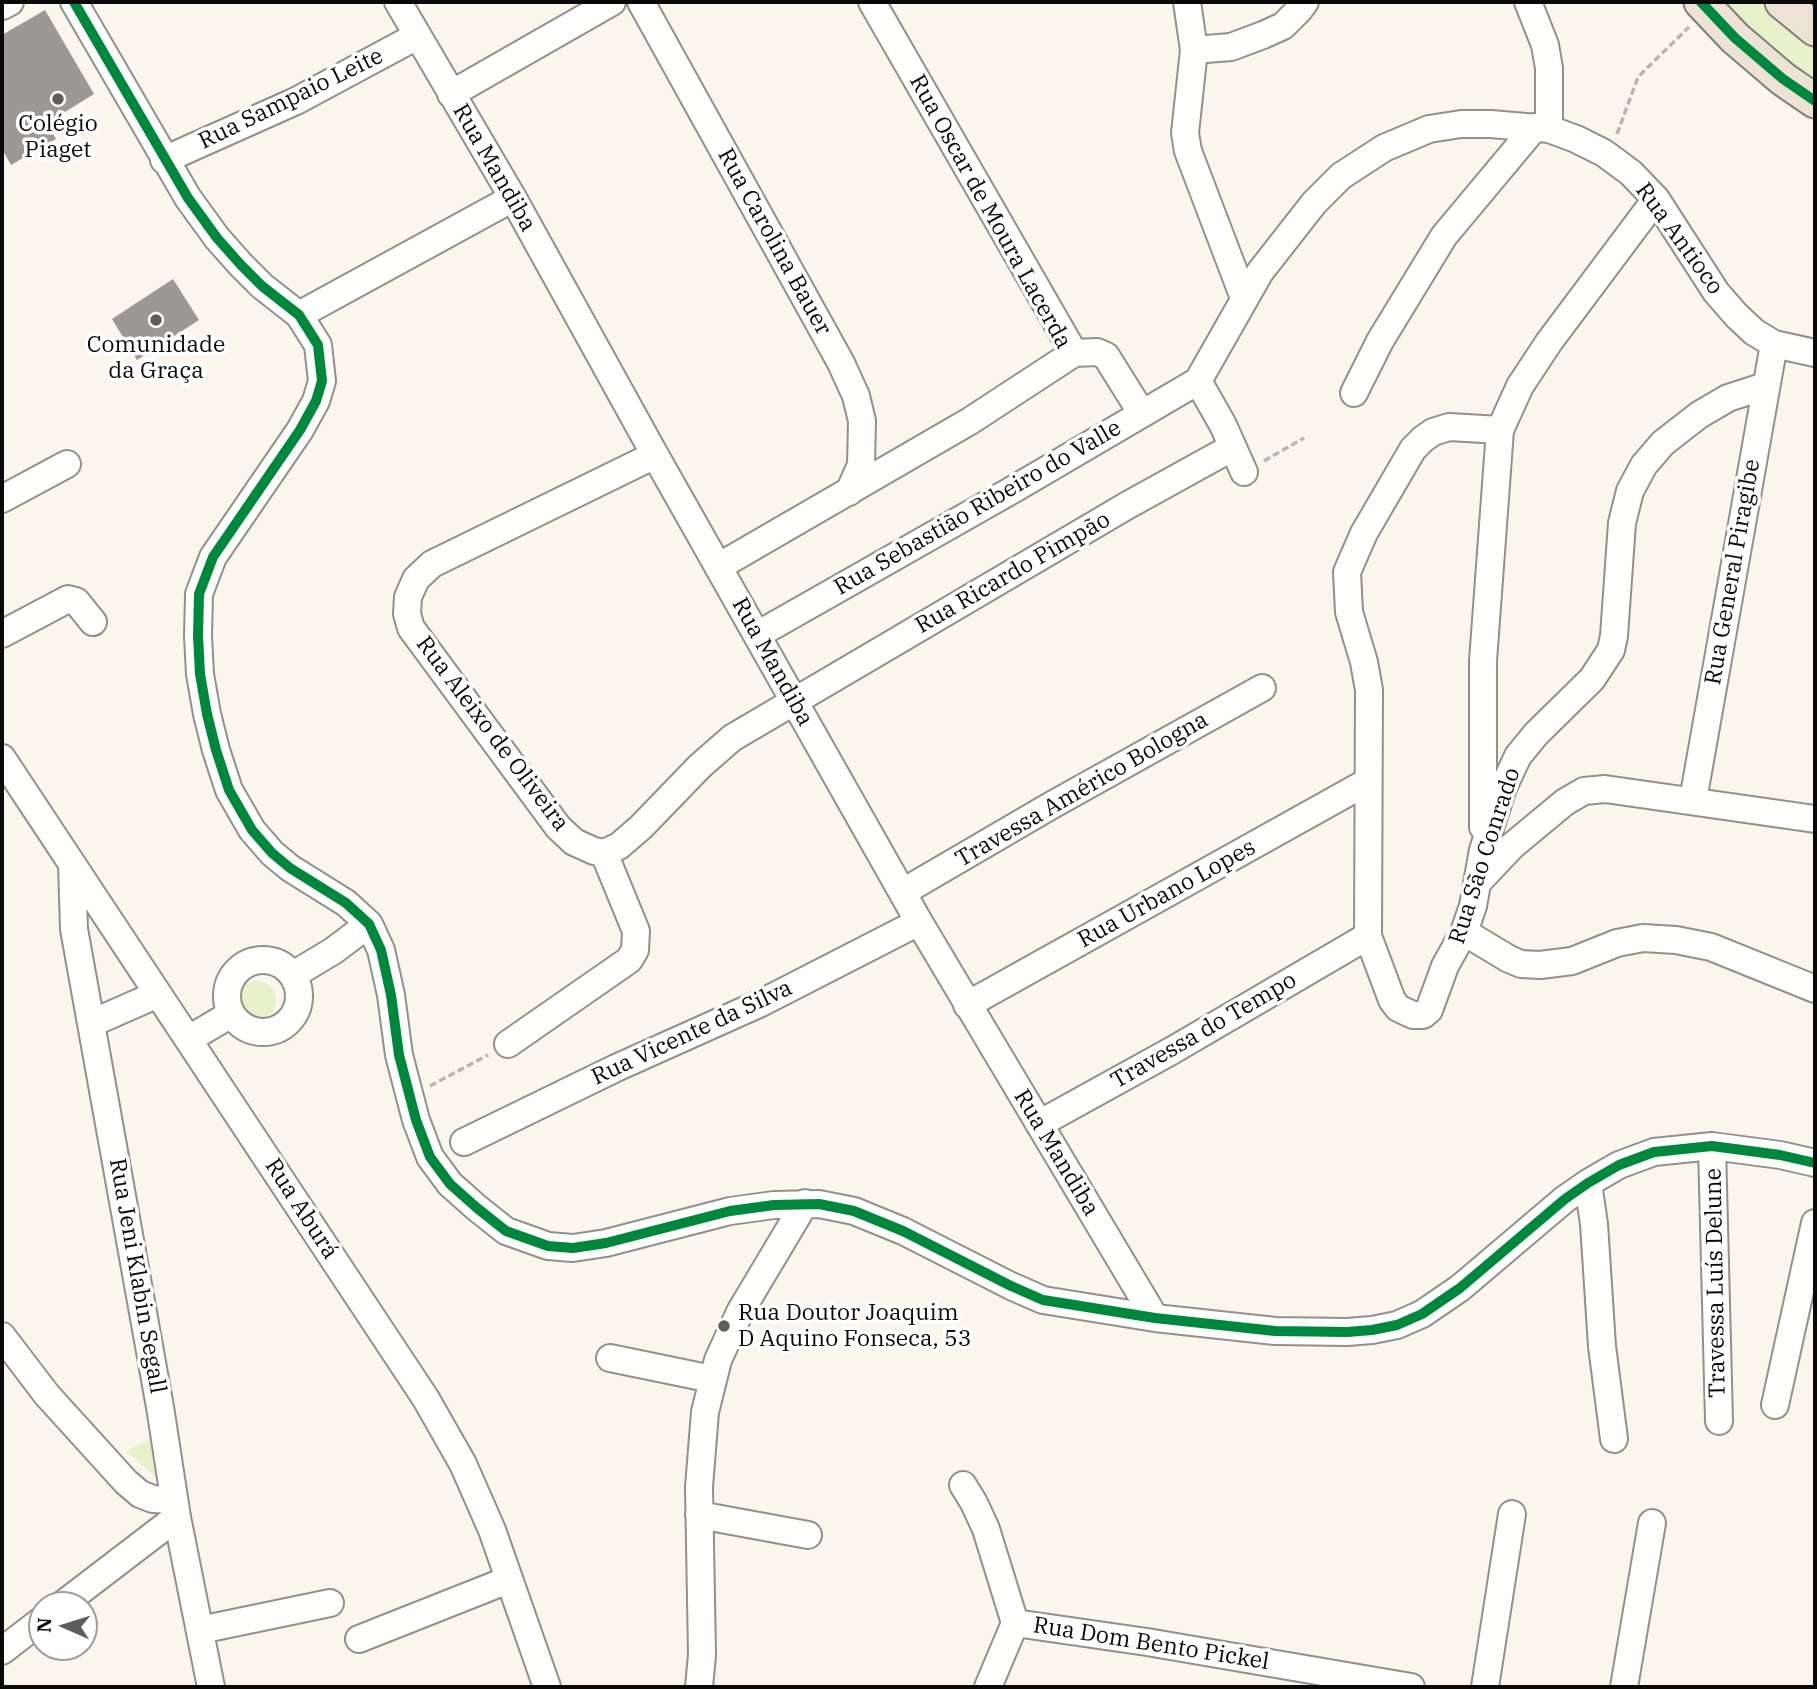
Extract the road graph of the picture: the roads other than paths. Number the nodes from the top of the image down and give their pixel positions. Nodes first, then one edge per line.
1 (10, 2) edge
2 (74, 2) edge
3 (398, 2) edge
4 (641, 2) edge
5 (872, 2) edge
6 (1187, 2) edge
7 (1305, 2) edge
8 (1528, 2) edge
9 (608, 3) edge
10 (2, 6) edge
11 (1697, 13) edge
12 (416, 36) junction
13 (1194, 50) junction
14 (451, 94) junction
15 (1815, 101) edge
16 (1542, 128) junction
17 (164, 160) junction
18 (513, 198) junction
19 (1656, 199) junction
20 (1244, 298) junction
21 (299, 315) junction
22 (1774, 344) junction
23 (1074, 353) junction
24 (1815, 353) edge
25 (1198, 381) junction
26 (1765, 387) junction
27 (1354, 393) dead end
28 (1141, 412) junction
29 (1500, 430) junction
30 (1233, 447) junction
31 (655, 455) junction
32 (67, 464) dead end
33 (1244, 472) road end
34 (849, 492) junction
35 (2, 499) edge
36 (718, 567) junction
37 (93, 622) dead end
38 (2, 635) edge
39 (757, 635) junction
40 (1262, 688) dead end
41 (793, 701) junction
42 (2, 758) edge
43 (1367, 782) junction
44 (1693, 800) junction
45 (1815, 819) edge
46 (1483, 850) junction
47 (604, 853) junction
48 (72, 864) junction
49 (1478, 883) junction
50 (903, 892) junction
51 (919, 922) junction
52 (369, 924) junction
53 (1464, 932) junction
54 (1368, 936) junction
55 (293, 975) junction
56 (1815, 989) edge
57 (158, 994) junction
58 (967, 1005) junction
59 (232, 1014) junction
60 (92, 1023) junction
61 (189, 1039) junction
62 (508, 1044) road end
63 (1039, 1124) junction
64 (464, 1142) dead end
65 (1712, 1146) junction
66 (1815, 1163) edge
67 (1588, 1183) junction
68 (805, 1203) junction
69 (1815, 1223) edge
70 (1155, 1318) junction
71 (2, 1336) edge
72 (610, 1358) dead end
73 (712, 1379) junction
74 (1775, 1405) dead end
75 (1719, 1421) dead end
76 (1614, 1439) dead end
77 (963, 1485) dead end
78 (176, 1509) junction
79 (1511, 1514) dead end
80 (699, 1515) junction
81 (1652, 1523) dead end
82 (808, 1535) dead end
83 (508, 1580) junction
84 (79, 1591) edge
85 (330, 1603) dead end
86 (1016, 1623) junction
87 (200, 1630) junction
88 (28, 1631) edge
89 (359, 1639) dead end
90 (2, 1651) edge
91 (211, 1687) edge
92 (547, 1687) edge
93 (699, 1687) edge
94 (988, 1687) edge
95 (1411, 1687) edge
96 (1485, 1687) edge
97 (1624, 1687) edge

1 - 10 street
2 - 17 street
3 - 12 street, Rua Mandiba
4 - 34 street, Rua Carolina Bauer
5 - 23 street, Rua Oscar de Moura Lacerda
6 - 13 street
7 - 13 street
8 - 16 street
9 - 14 street
11 - 15 main road
12 - 14 street, Rua Mandiba
12 - 17 street, Rua Sampaio Leite
13 - 20 street
14 - 18 street, Rua Mandiba
16 - 19 street, Rua Antioco
16 - 20 street, Rua Antioco
16 - 27 street
17 - 21 street
18 - 21 street
18 - 31 street, Rua Mandiba
19 - 22 street, Rua Antioco
19 - 29 street
20 - 25 street, Rua Antioco
21 - 52 street
22 - 24 street, Rua Antioco
22 - 26 street, Rua General Piragibe
23 - 28 street
23 - 34 street, Rua Oscar de Moura Lacerda
25 - 28 street, Rua Sebastião Ribeiro do Valle
25 - 30 street
26 - 44 street, Rua General Piragibe
26 - 46 street, Rua São Conrado
28 - 39 street, Rua Sebastião Ribeiro do Valle
29 - 43 street
29 - 46 street
30 - 33 street
30 - 41 street, Rua Ricardo Pimpão
31 - 36 street, Rua Mandiba
31 - 47 street, Rua Aleixo de Oliveira
32 - 35 street
34 - 36 street, Rua Oscar de Moura Lacerda
36 - 39 street, Rua Mandiba
37 - 38 street
39 - 41 street, Rua Mandiba
40 - 50 street, Travessa Américo Bologna
41 - 47 street
41 - 50 street, Rua Mandiba
42 - 48 street, Rua Aburá
43 - 54 street
43 - 58 street, Rua Urbano Lopes
44 - 45 street
44 - 49 street
46 - 49 street, Rua São Conrado
47 - 62 street
48 - 57 street, Rua Aburá
48 - 60 street, Rua Jeni Klabin Segall
49 - 53 street, Rua São Conrado
50 - 51 street, Rua Mandiba
51 - 58 street, Rua Mandiba
51 - 64 street, Rua Vicente da Silva
52 - 55 street
52 - 68 street
53 - 54 street, Rua São Conrado
53 - 56 street
54 - 63 street, Travessa do Tempo
55 - 59 street
55 - 59 street
57 - 60 street
57 - 61 street, Rua Aburá
58 - 63 street, Rua Mandiba
59 - 61 street
60 - 78 street, Rua Jeni Klabin Segall
61 - 83 street, Rua Aburá
63 - 70 street, Rua Mandiba
65 - 66 street
65 - 67 street
65 - 75 street, Travessa Luís Delune
67 - 70 street
67 - 76 street
68 - 70 street
68 - 73 street
69 - 74 street
71 - 78 street
72 - 73 street
73 - 80 street
77 - 86 street, Rua Dom Bento Pickel
78 - 84 street
78 - 87 street, Rua Jeni Klabin Segall
79 - 96 street
80 - 82 street
80 - 93 street
81 - 97 street
83 - 89 street
83 - 92 street, Rua Aburá
85 - 87 street
86 - 94 street, Rua Dom Bento Pickel
86 - 95 street, Rua Dom Bento Pickel
87 - 91 street, Rua Jeni Klabin Segall
88 - 90 street

